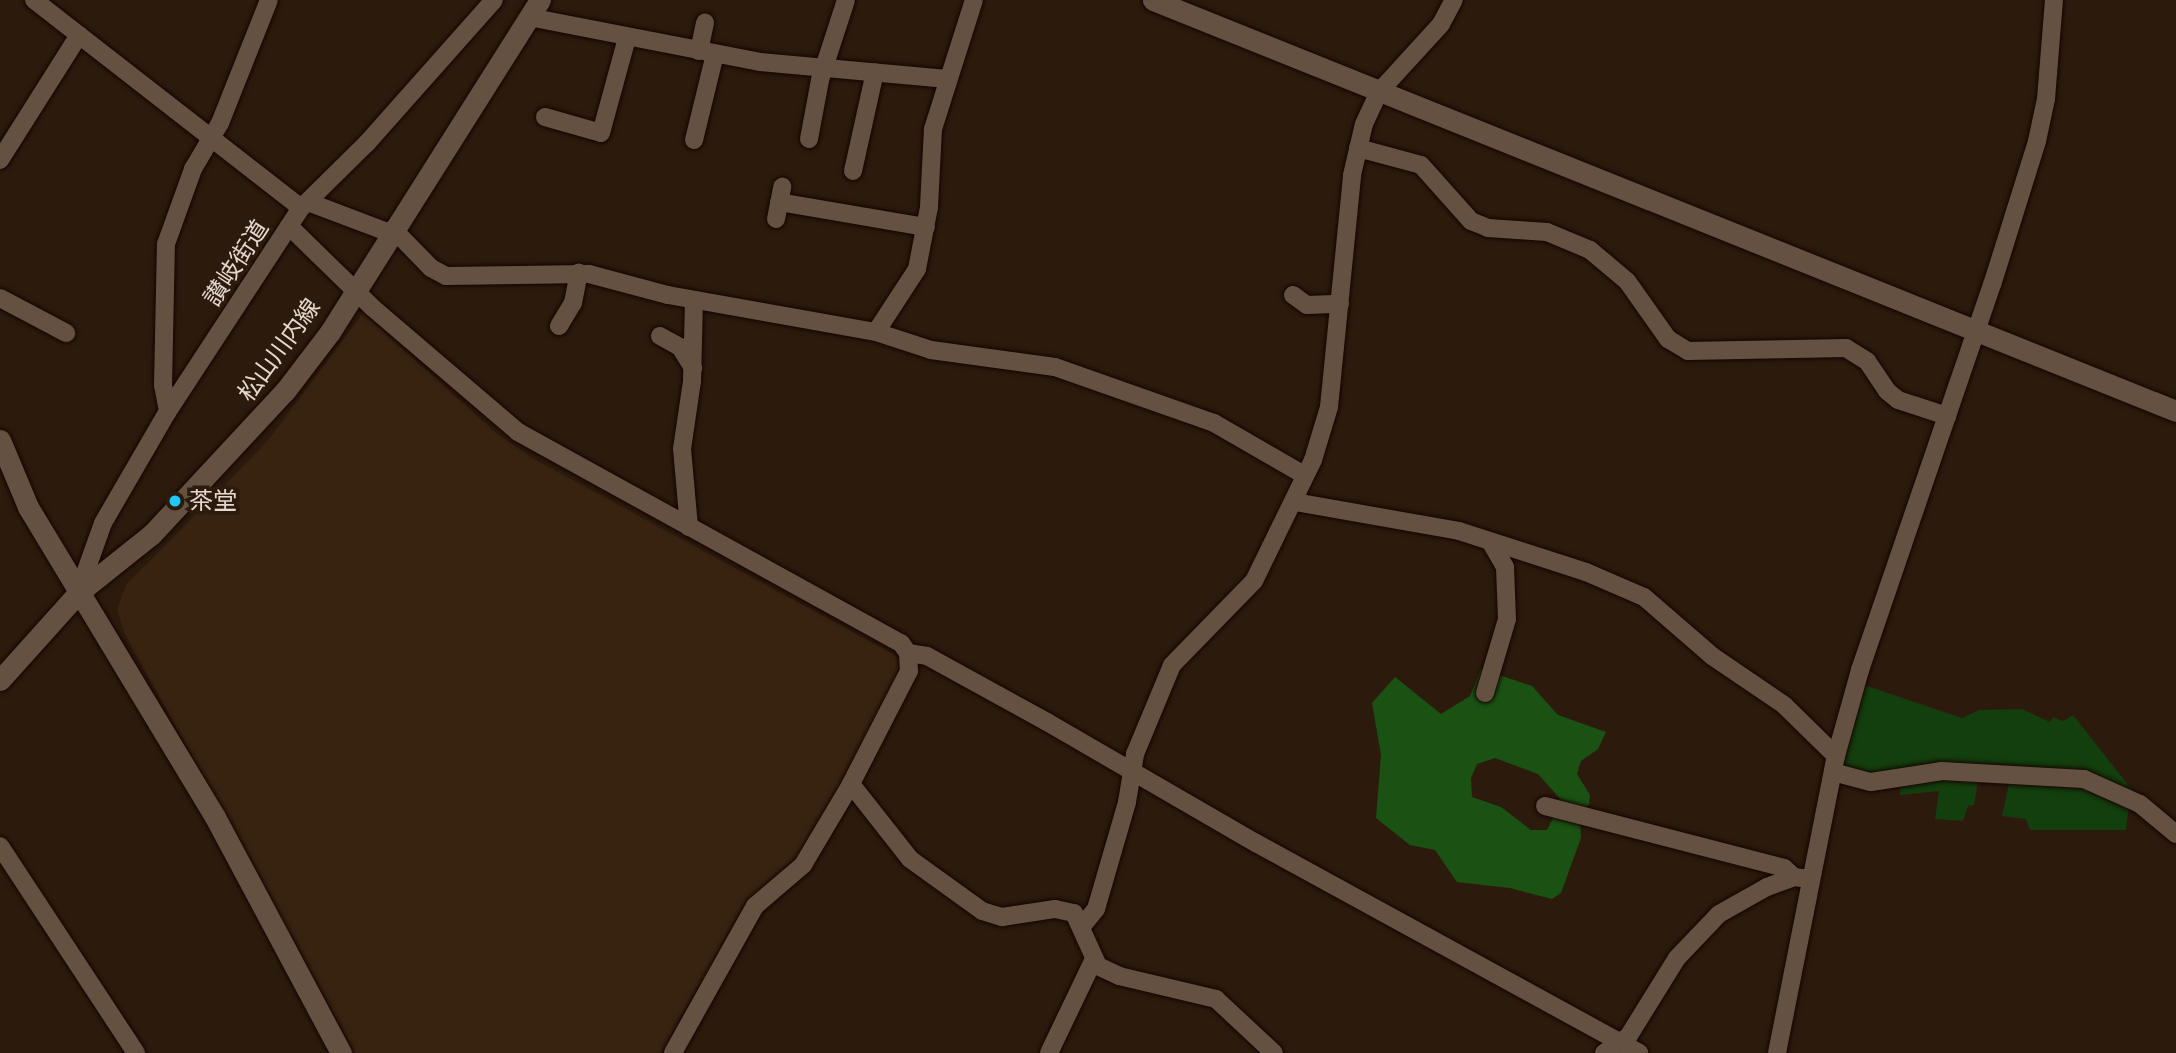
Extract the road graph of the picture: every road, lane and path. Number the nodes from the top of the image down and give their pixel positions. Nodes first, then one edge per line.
1 (34, 0) edge
2 (269, 0) edge
3 (494, 0) edge
4 (846, 0) edge
5 (974, 0) edge
6 (1153, 0) edge
7 (1454, 0) edge
8 (2054, 0) edge
9 (534, 8) edge
10 (705, 23) dead end
11 (79, 35) junction
12 (627, 38) junction
13 (707, 53) junction
14 (824, 68) junction
15 (875, 72) junction
16 (947, 79) junction
17 (1379, 92) junction
18 (545, 117) dead end
19 (212, 137) junction
20 (809, 139) dead end
21 (694, 140) dead end
22 (1358, 148) junction
23 (0, 160) edge
24 (853, 172) dead end
25 (779, 203) dead end
26 (304, 205) junction
27 (289, 226) junction
28 (926, 227) junction
29 (391, 231) junction
30 (579, 273) junction
31 (353, 289) junction
32 (1293, 295) dead end
33 (0, 298) edge
34 (693, 302) junction
35 (1340, 304) junction
36 (559, 326) dead end
37 (876, 332) junction
38 (1976, 332) junction
39 (66, 333) dead end
40 (660, 336) dead end
41 (693, 368) junction
42 (168, 411) junction
43 (2176, 411) edge
44 (1947, 416) junction
45 (0, 440) edge
46 (1304, 475) junction
47 (1295, 502) junction
48 (689, 527) junction
49 (1491, 542) junction
50 (78, 593) junction
51 (908, 653) junction
52 (0, 680) edge
53 (1485, 693) dead end
54 (1834, 764) junction
55 (1132, 772) junction
56 (851, 784) junction
57 (1545, 806) dead end
58 (2176, 834) edge
59 (0, 846) edge
60 (1803, 878) junction
61 (1083, 925) junction
62 (1093, 961) junction
63 (1621, 1043) junction
64 (136, 1053) edge
65 (341, 1053) edge
66 (673, 1053) edge
67 (1049, 1053) edge
68 (1274, 1053) edge
69 (1604, 1053) edge
70 (1639, 1053) edge
71 (1777, 1053) edge

1 - 11 street
2 - 19 street
3 - 26 street, 讃岐街道
4 - 14 street
5 - 16 street
6 - 17 street
7 - 17 street
8 - 38 street
9 - 12 street
9 - 29 street, 松山川内線
10 - 13 street
11 - 19 street
11 - 23 street
12 - 13 street
12 - 18 street
13 - 14 street
13 - 21 street
14 - 15 street
14 - 20 street
15 - 16 street
15 - 24 street
16 - 28 street
17 - 22 street
17 - 38 street
19 - 26 street
19 - 42 street
22 - 35 street
22 - 44 street
25 - 28 street
26 - 27 street, 讃岐街道
26 - 29 street
27 - 31 street
27 - 42 street, 讃岐街道
28 - 37 street
29 - 30 street
29 - 31 street, 松山川内線
30 - 34 street
30 - 36 street
31 - 48 street
31 - 50 street, 松山川内線
32 - 35 street
33 - 39 street
34 - 37 street
34 - 41 street
35 - 46 street
37 - 46 street
38 - 43 street
38 - 44 street
40 - 41 street
41 - 48 street
42 - 50 street, 讃岐街道
44 - 54 street
45 - 50 street
46 - 47 street
47 - 49 street
47 - 55 street
48 - 51 street
49 - 53 street
49 - 54 street
50 - 52 street, 松山川内線
50 - 65 street
51 - 55 street
51 - 56 street
54 - 58 street
54 - 60 street
55 - 61 street
55 - 63 street
56 - 61 street
56 - 66 street
57 - 60 street
59 - 64 street
60 - 63 street
60 - 71 street
61 - 62 street
62 - 67 street
62 - 68 street
63 - 69 street
63 - 70 street

